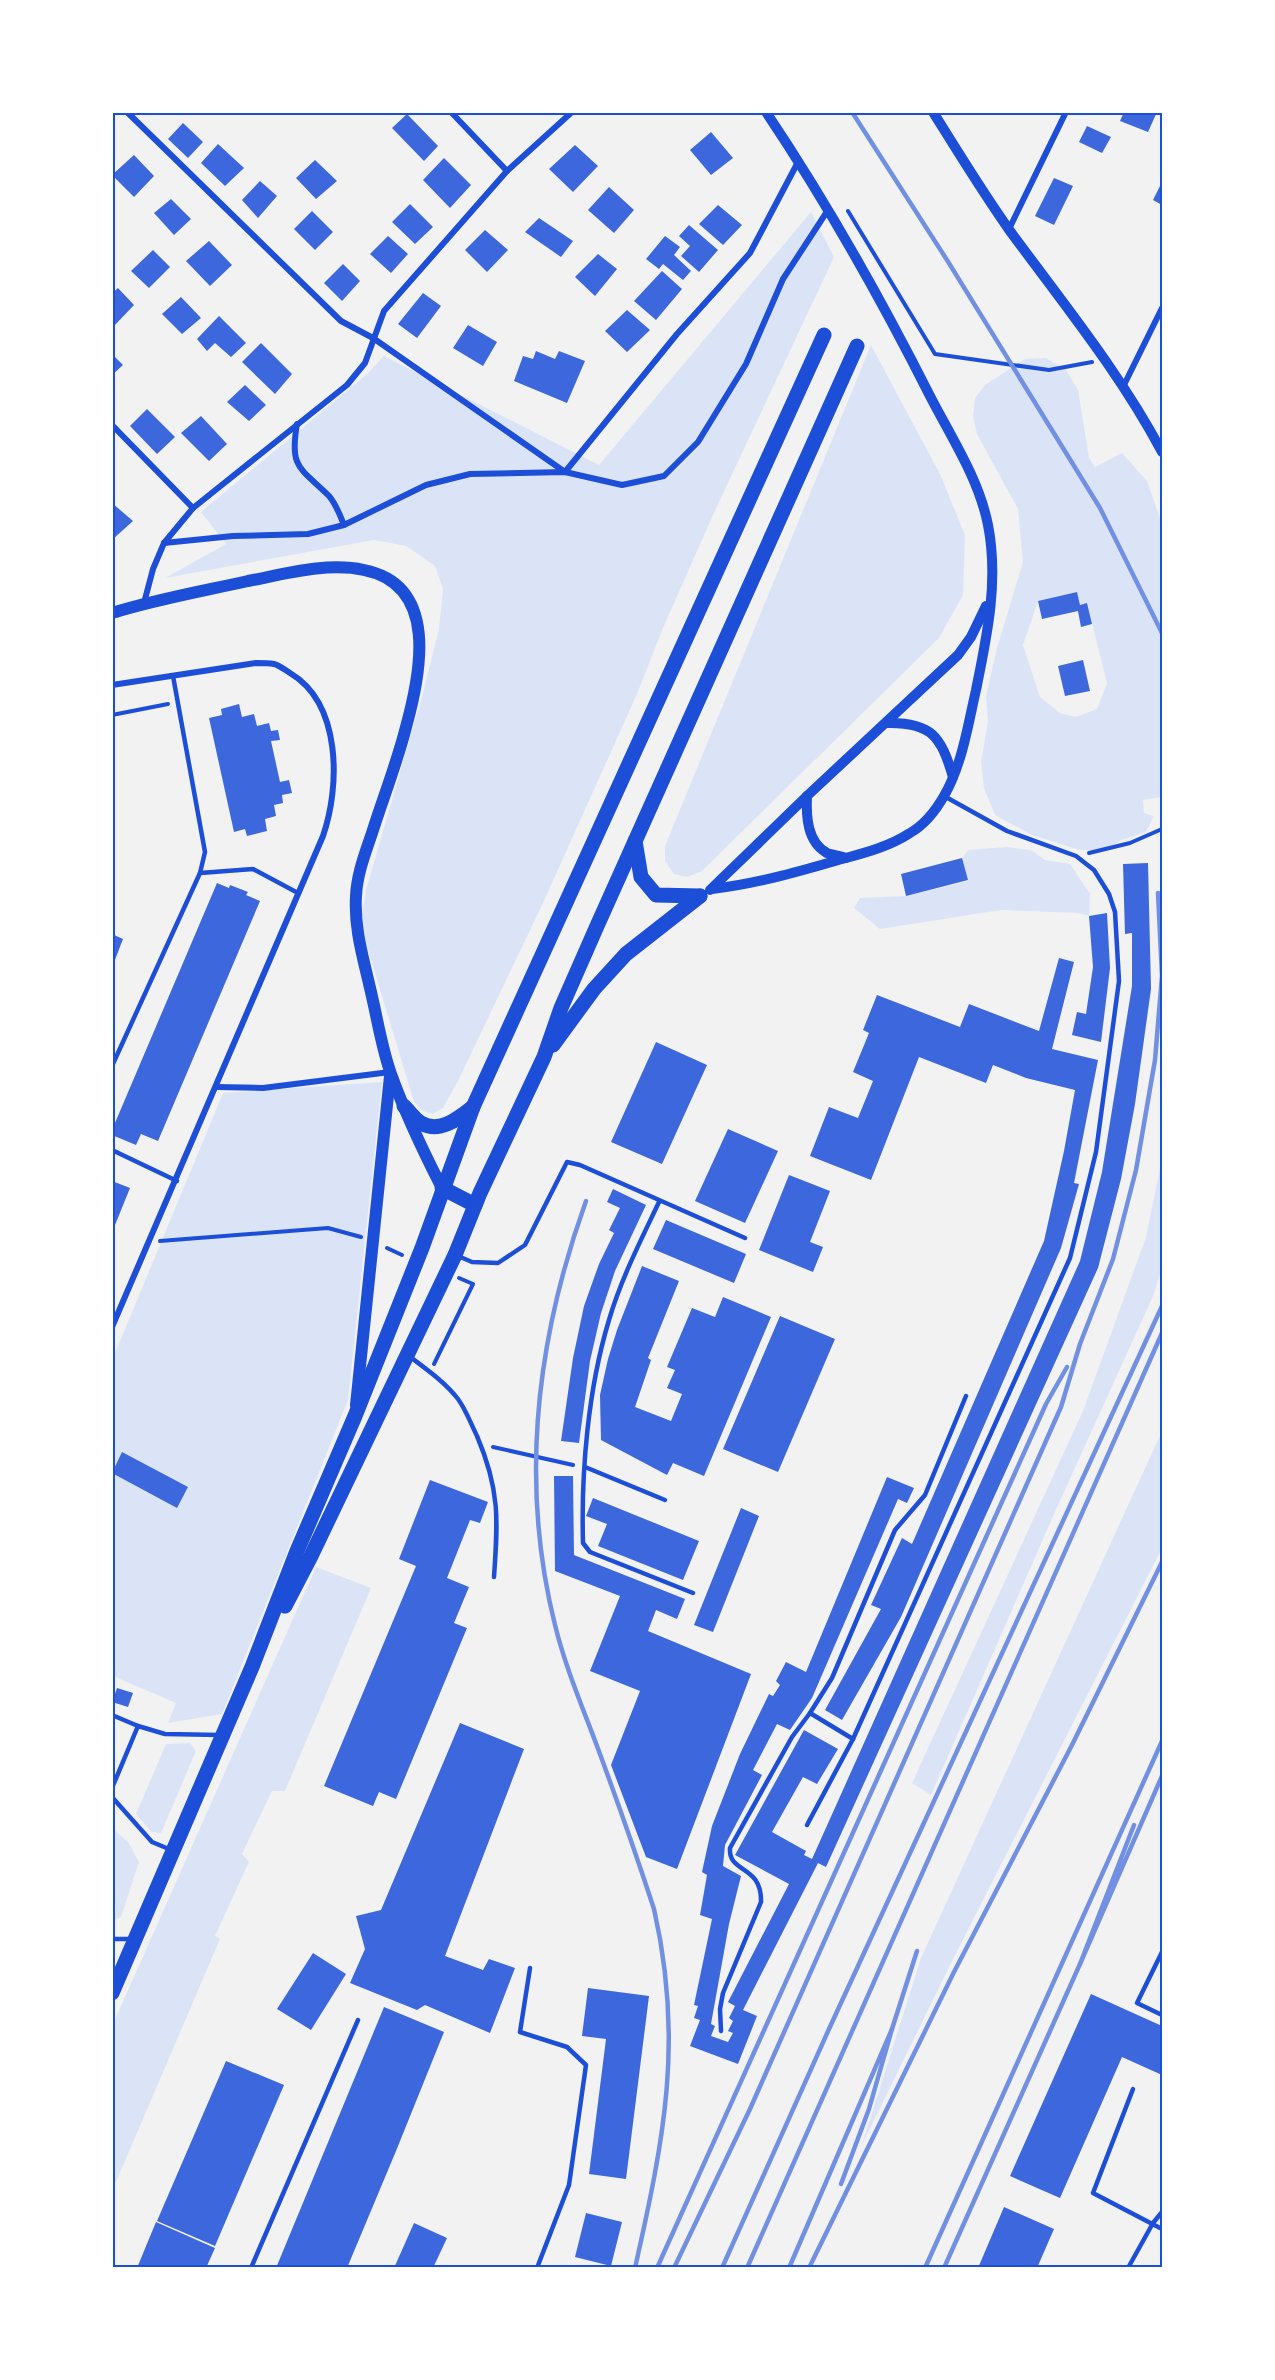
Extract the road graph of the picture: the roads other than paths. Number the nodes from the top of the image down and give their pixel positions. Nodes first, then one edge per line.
1 (127, 112) edge
2 (451, 112) edge
3 (572, 112) edge
4 (766, 112) edge
5 (933, 112) edge
6 (1066, 112) edge
7 (798, 161) junction
8 (507, 171) junction
9 (828, 210) junction
10 (1009, 229) junction
11 (1162, 308) edge
12 (824, 334) dead end
13 (373, 338) junction
14 (857, 346) dead end
15 (1123, 387) junction
16 (298, 424) junction
17 (112, 425) edge
18 (1162, 452) edge
19 (565, 472) junction
20 (193, 508) junction
21 (344, 525) junction
22 (164, 543) junction
23 (992, 592) junction
24 (144, 603) junction
25 (112, 613) edge
26 (173, 676) junction
27 (112, 685) edge
28 (887, 723) junction
29 (953, 777) junction
30 (807, 796) junction
31 (944, 796) junction
32 (635, 841) junction
33 (847, 858) junction
34 (200, 873) junction
35 (298, 893) junction
36 (706, 893) junction
37 (544, 1057) junction
38 (112, 1066) edge
39 (390, 1072) junction
40 (217, 1087) junction
41 (404, 1106) junction
42 (473, 1107) junction
43 (112, 1150) edge
44 (177, 1181) junction
45 (442, 1188) junction
46 (659, 1202) junction
47 (475, 1205) junction
48 (745, 1238) dead end
49 (455, 1255) junction
50 (112, 1327) edge
51 (407, 1355) junction
52 (966, 1396) dead end
53 (355, 1416) junction
54 (585, 1467) junction
55 (665, 1500) dead end
56 (495, 1577) dead end
57 (693, 1593) dead end
58 (252, 1667) junction
59 (810, 1713) junction
60 (112, 1715) edge
61 (138, 1726) junction
62 (223, 1735) junction
63 (854, 1739) junction
64 (112, 1788) edge
65 (112, 1797) edge
66 (807, 1825) dead end
67 (173, 1851) junction
68 (112, 1939) edge
69 (135, 1939) junction
70 (1162, 1952) edge
71 (530, 1968) dead end
72 (112, 1993) edge
73 (1162, 2015) edge
74 (358, 2020) dead end
75 (721, 2031) dead end
76 (1133, 2089) dead end
77 (1162, 2212) edge
78 (1153, 2223) junction
79 (1162, 2229) edge
80 (251, 2268) edge
81 (537, 2268) edge
82 (1128, 2268) edge

1 - 13 street
2 - 8 street
3 - 8 street
4 - 7 street
5 - 10 street
6 - 10 street
7 - 9 street
7 - 19 street
8 - 13 street
9 - 19 street
9 - 23 street
10 - 15 street
11 - 15 street
12 - 42 main road
13 - 16 street
13 - 19 street
14 - 32 main road
15 - 18 street
16 - 20 street
16 - 21 street
17 - 20 street
19 - 21 street
20 - 22 street
21 - 22 street
22 - 24 street
23 - 28 street
23 - 29 street
24 - 25 main road
24 - 39 main road
26 - 27 street
26 - 34 lane
26 - 35 street
28 - 29 street
28 - 30 street
29 - 31 street
30 - 33 street
30 - 36 street
31 - 33 street
31 - 63 lane
32 - 36 main road
32 - 37 main road
33 - 36 street
34 - 35 lane
34 - 38 lane
35 - 40 street
36 - 37 main road
37 - 47 main road
39 - 40 street
39 - 41 main road
39 - 53 main road
40 - 44 street
41 - 42 main road
41 - 45 main road
42 - 45 main road
43 - 44 lane
44 - 50 street
45 - 47 main road
45 - 53 main road
46 - 48 lane
46 - 49 lane
46 - 54 lane
47 - 49 main road
49 - 51 main road
51 - 56 lane
51 - 58 main road
52 - 59 lane
53 - 58 main road
54 - 55 lane
54 - 57 lane
58 - 62 main road
59 - 63 lane
59 - 75 lane
60 - 61 lane
61 - 62 lane
61 - 64 lane
62 - 67 main road
63 - 66 lane
65 - 67 lane
67 - 69 main road
68 - 69 lane
69 - 72 main road
70 - 73 lane
71 - 81 lane
74 - 80 lane
76 - 78 lane
77 - 78 lane
78 - 79 lane
78 - 82 lane

